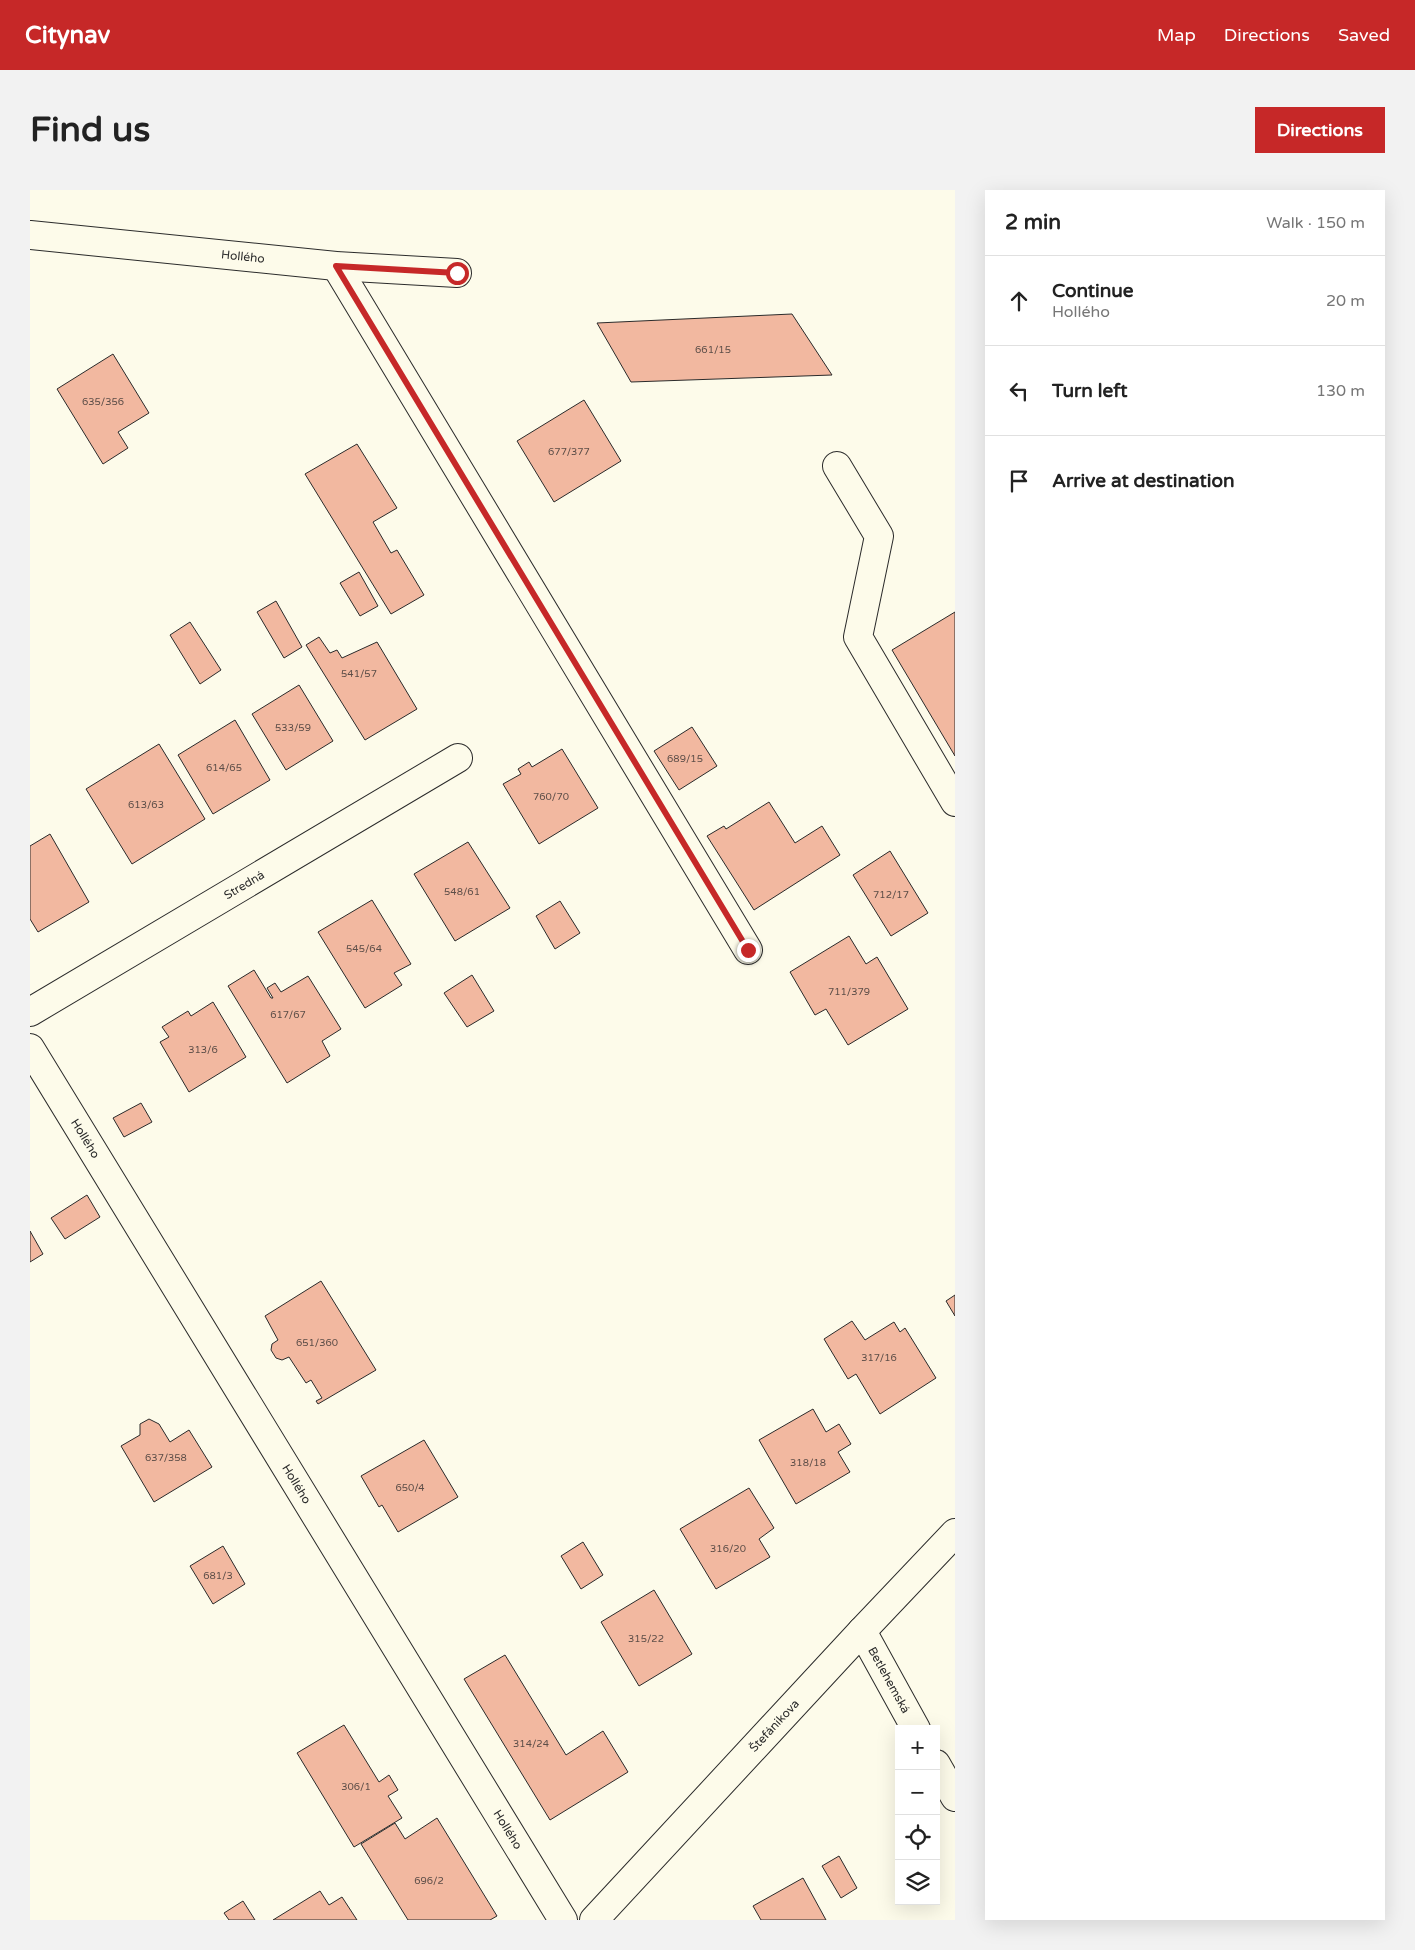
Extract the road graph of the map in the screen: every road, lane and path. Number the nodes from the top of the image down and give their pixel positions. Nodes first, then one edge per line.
1 (30, 236) edge
2 (336, 266) junction
3 (457, 273) dead end
4 (837, 466) dead end
5 (458, 758) dead end
6 (955, 802) edge
7 (748, 950) dead end
8 (30, 1012) edge
9 (30, 1048) edge
10 (955, 1533) edge
11 (862, 1631) junction
12 (914, 1725) edge
13 (939, 1770) edge
14 (955, 1797) edge
15 (563, 1920) edge
16 (594, 1920) edge

1 - 2 street, Hollého
2 - 3 street, Hollého
2 - 7 street
4 - 6 street
5 - 8 street, Stredná
9 - 15 street, Hollého
10 - 11 street, Štefánikova
11 - 12 street, Betlehemská
11 - 16 street, Štefánikova
13 - 14 street

